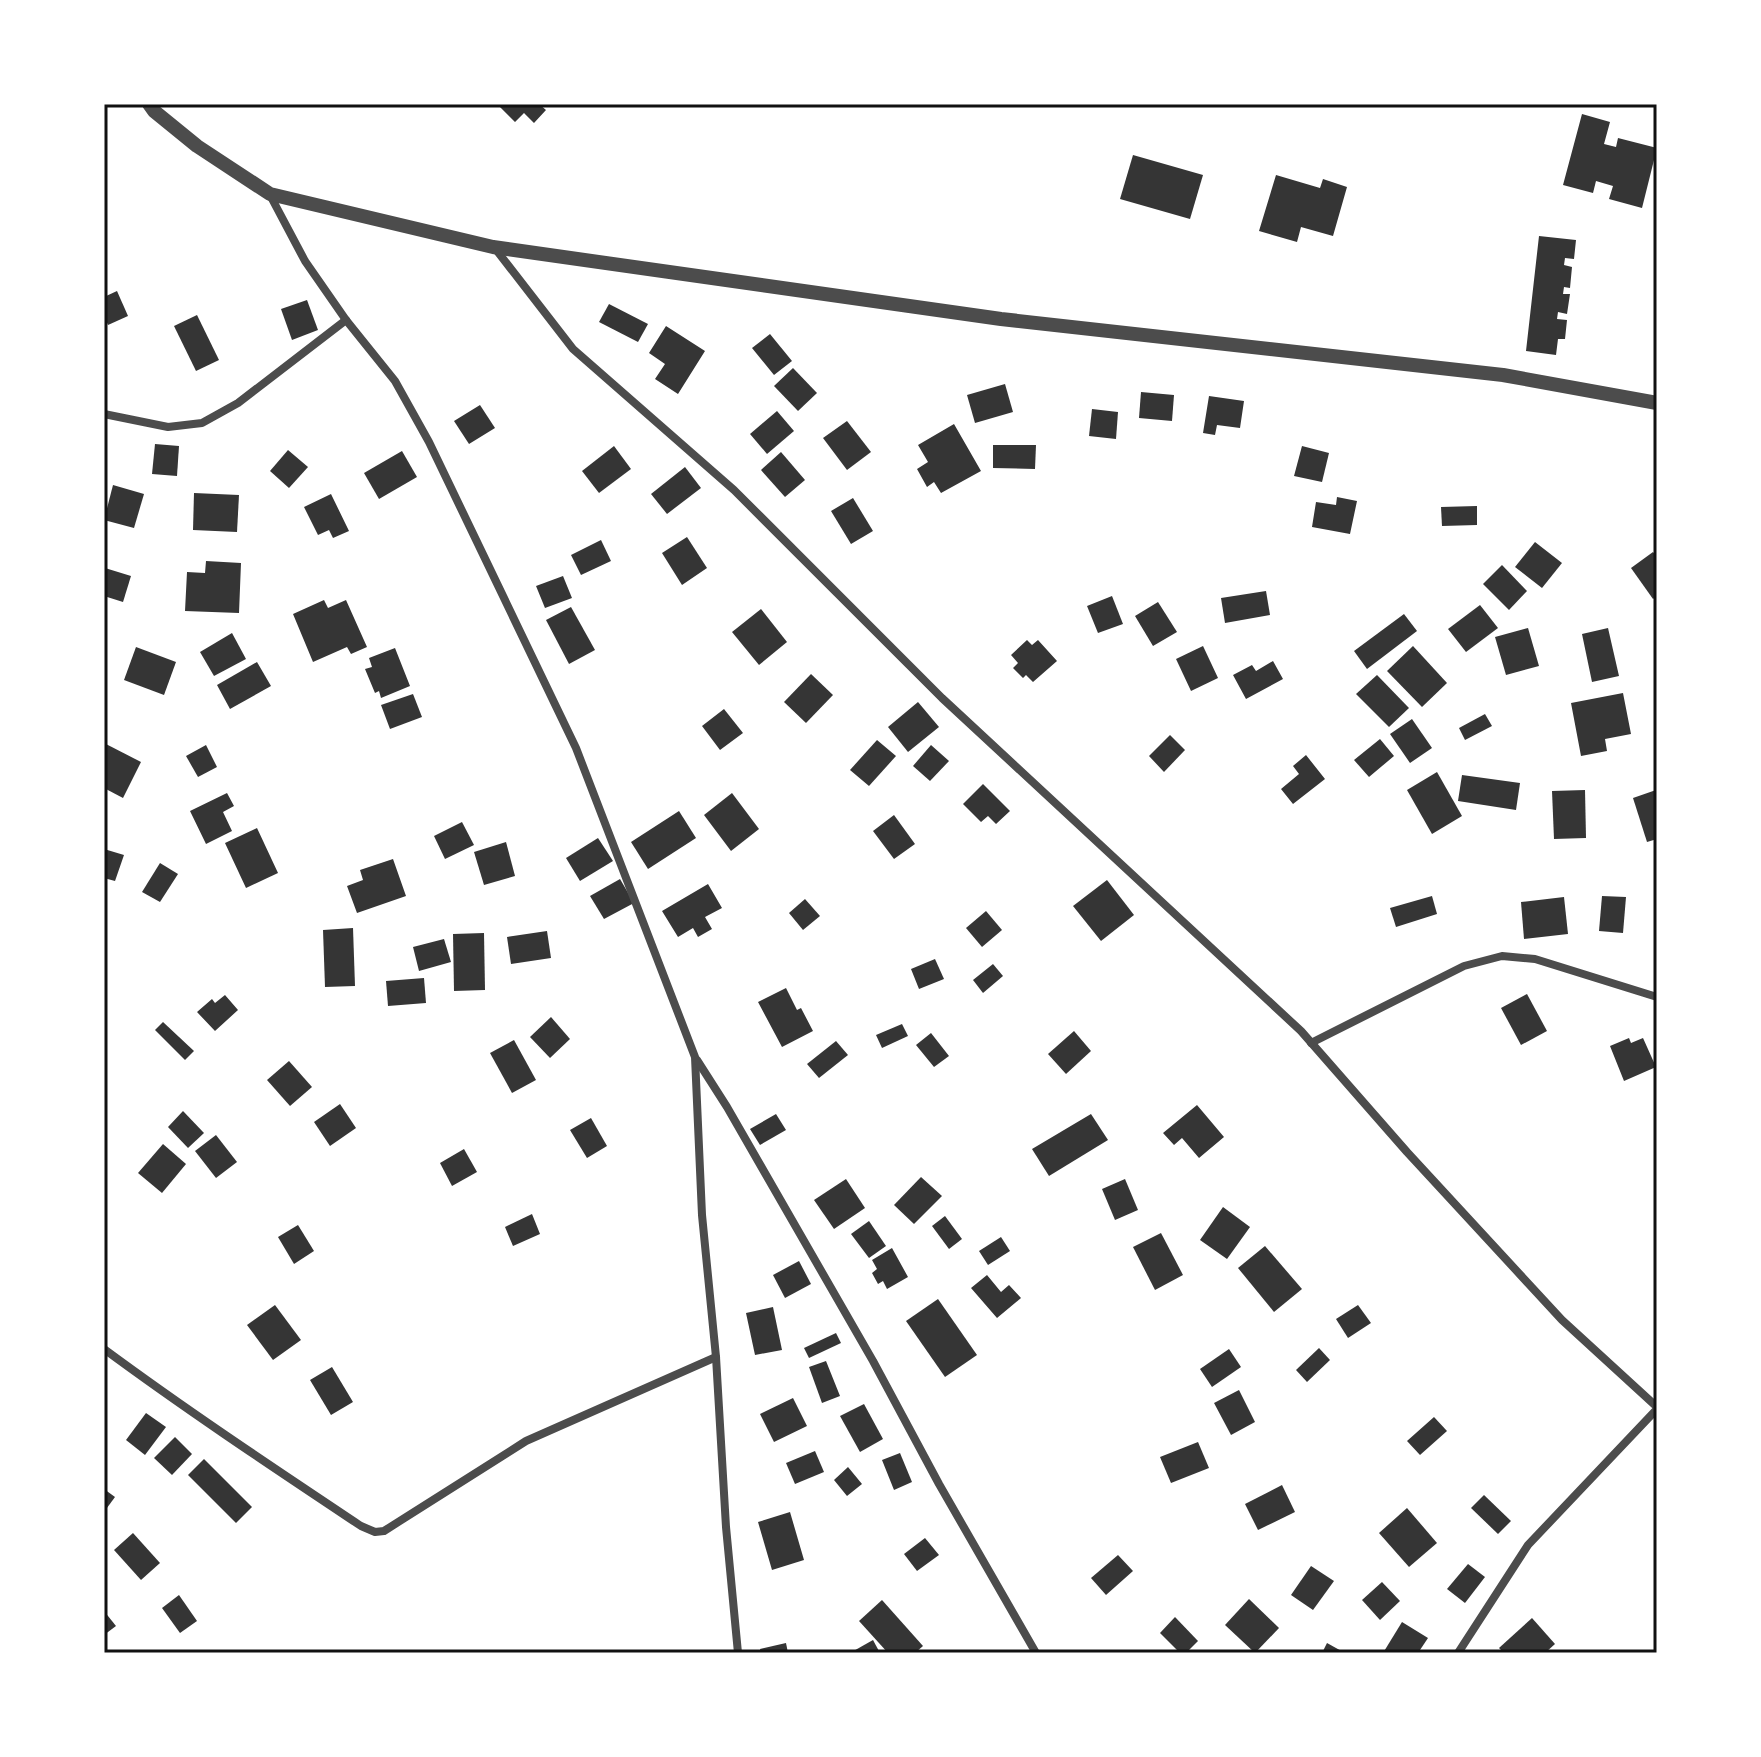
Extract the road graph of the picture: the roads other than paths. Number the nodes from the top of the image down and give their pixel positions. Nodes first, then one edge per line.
1 (149, 104) edge
2 (270, 194) junction
3 (493, 247) junction
4 (346, 320) junction
5 (1657, 403) edge
6 (104, 414) edge
7 (1657, 997) edge
8 (1311, 1043) junction
9 (695, 1057) junction
10 (104, 1349) edge
11 (716, 1357) junction
12 (1657, 1408) edge
13 (738, 1653) edge
14 (1036, 1653) edge
15 (1458, 1653) edge

1 - 2 street
2 - 3 street
2 - 4 street
3 - 5 street
3 - 8 street
4 - 6 street
4 - 9 street
7 - 8 street
8 - 12 street
9 - 11 street
9 - 14 street
10 - 11 street
11 - 13 street
12 - 15 street

